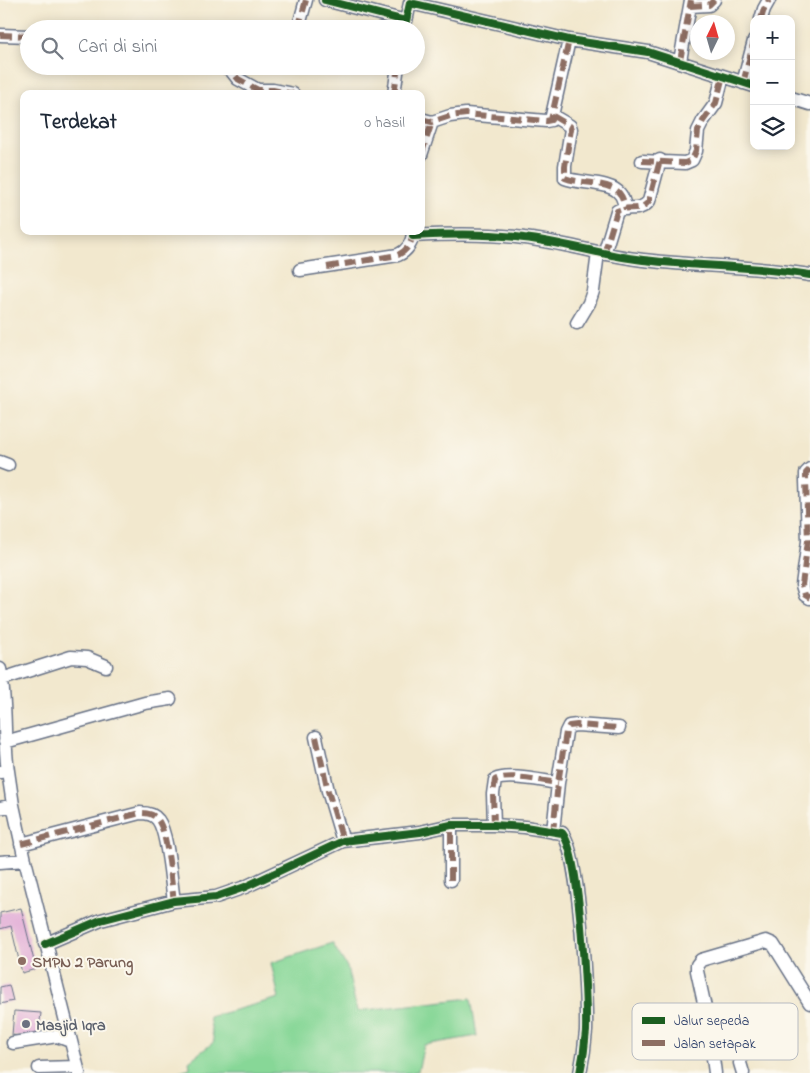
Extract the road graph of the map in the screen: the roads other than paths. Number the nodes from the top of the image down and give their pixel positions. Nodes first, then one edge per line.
1 (306, 0) edge
2 (325, 0) edge
3 (714, 0) edge
4 (768, 0) edge
5 (691, 3) edge
6 (762, 15) edge
7 (300, 20) edge
8 (389, 20) edge
9 (406, 20) edge
10 (0, 35) edge
11 (20, 36) edge
12 (569, 40) junction
13 (752, 60) edge
14 (680, 61) junction
15 (235, 75) edge
16 (397, 75) edge
17 (723, 76) junction
18 (749, 85) edge
19 (258, 90) edge
20 (258, 90) edge
21 (273, 90) edge
22 (395, 90) edge
23 (795, 99) edge
24 (810, 104) edge
25 (553, 116) junction
26 (427, 121) edge
27 (660, 160) junction
28 (642, 161) dead end
29 (626, 209) junction
30 (425, 234) edge
31 (413, 235) edge
32 (601, 253) junction
33 (300, 270) dead end
34 (810, 275) edge
35 (577, 323) dead end
36 (810, 469) edge
37 (810, 598) edge
38 (106, 666) dead end
39 (1, 674) edge
40 (170, 699) dead end
41 (619, 728) dead end
42 (316, 737) dead end
43 (5, 742) junction
44 (4, 772) edge
45 (558, 783) junction
46 (13, 805) junction
47 (0, 808) edge
48 (451, 825) junction
49 (494, 825) junction
50 (553, 832) junction
51 (343, 841) junction
52 (21, 844) junction
53 (25, 860) junction
54 (0, 862) edge
55 (451, 880) dead end
56 (174, 902) junction
57 (45, 944) junction
58 (704, 1003) edge
59 (810, 1003) edge
60 (70, 1041) junction
61 (14, 1043) dead end
62 (713, 1060) edge
63 (39, 1068) dead end
64 (78, 1070) edge
65 (580, 1073) edge
66 (715, 1073) edge

1 - 7 street
2 - 8 street
3 - 5 street
4 - 6 street
5 - 14 street
9 - 12 street
10 - 11 street
12 - 14 street
12 - 25 street
13 - 18 street
14 - 17 street
15 - 20 street
16 - 22 street
17 - 18 street
17 - 27 street
19 - 21 street
23 - 24 street
25 - 26 street
25 - 29 street
27 - 28 street
27 - 29 street
29 - 32 street
30 - 32 street
31 - 33 street
32 - 34 street
32 - 35 street
36 - 37 street
38 - 39 street
39 - 43 street
40 - 43 street
41 - 45 street
42 - 51 street
43 - 44 street
44 - 46 street
45 - 49 street
45 - 50 street
46 - 47 street
46 - 52 street
48 - 49 street
48 - 51 street
48 - 55 street
49 - 50 street
50 - 65 street
51 - 56 street
52 - 53 street
52 - 56 street
53 - 54 street
53 - 57 street
56 - 57 street
57 - 60 street
58 - 59 street
60 - 61 street
60 - 64 street
62 - 66 street
63 - 64 street

